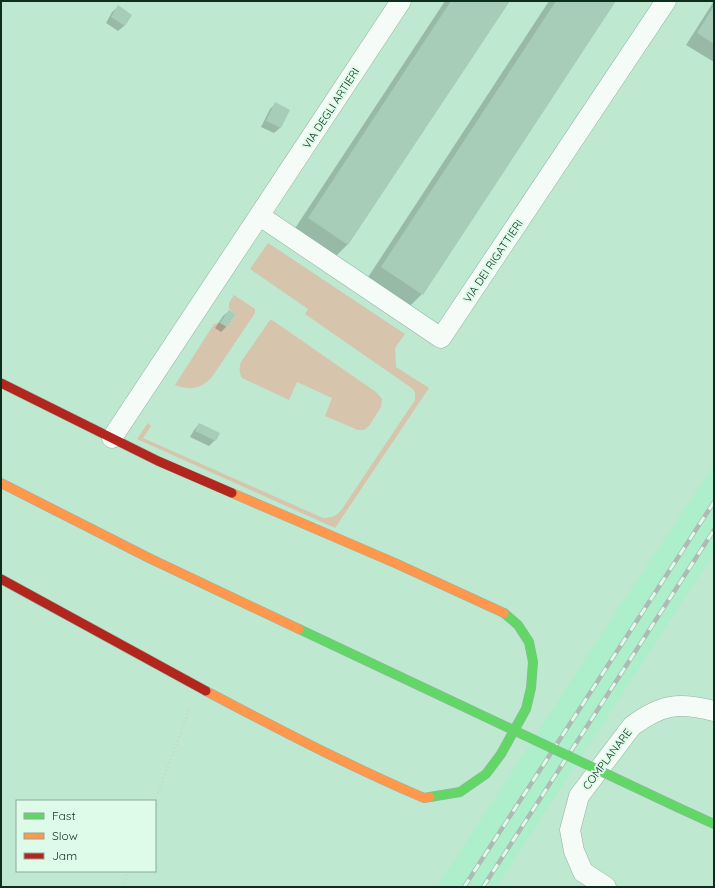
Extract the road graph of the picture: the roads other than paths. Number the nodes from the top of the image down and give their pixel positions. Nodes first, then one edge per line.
1 (401, 1) edge
2 (666, 1) edge
3 (260, 216) junction
4 (1, 383) edge
5 (112, 438) junction
6 (1, 483) edge
7 (1, 579) edge
8 (714, 711) edge
9 (714, 824) edge
10 (606, 887) edge

1 - 3 street, VIA DEGLI ARTIERI
2 - 3 street, VIA DEI RIGATTIERI
3 - 5 street, VIA DEGLI ARTIERI
4 - 5 street
5 - 7 street
6 - 9 street, bridge
8 - 10 street, COMPLANARE

